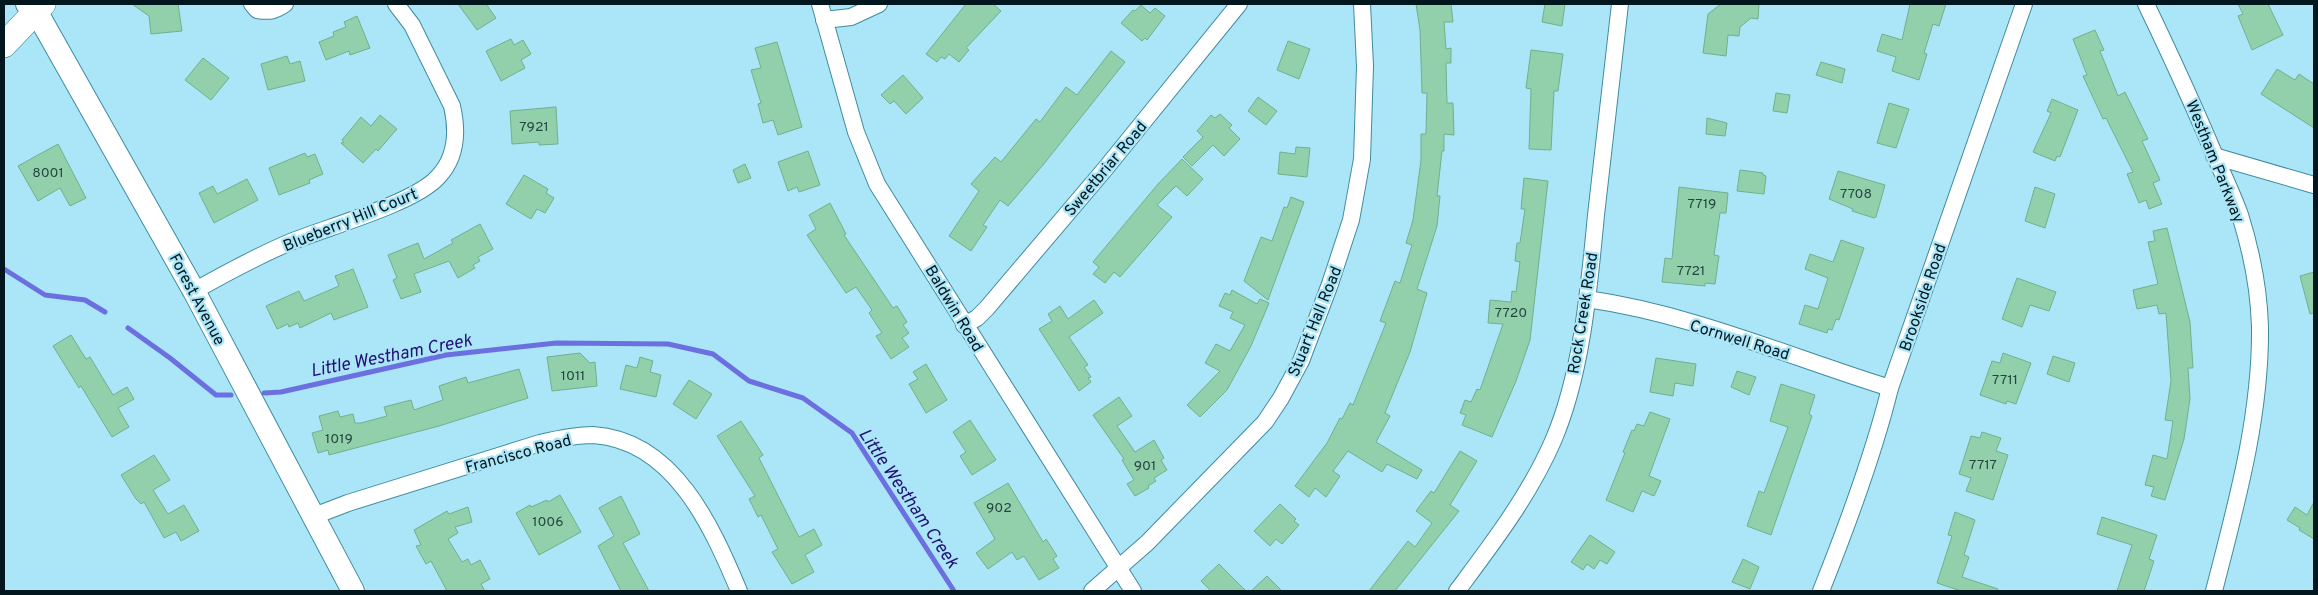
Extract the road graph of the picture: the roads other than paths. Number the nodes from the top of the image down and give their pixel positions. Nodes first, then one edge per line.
1 (252, 4) edge
2 (285, 4) edge
3 (396, 4) edge
4 (820, 4) edge
5 (879, 4) edge
6 (1239, 4) edge
7 (1362, 4) edge
8 (1620, 4) edge
9 (2024, 4) edge
10 (2146, 4) edge
11 (35, 6) edge
12 (824, 20) junction
13 (4, 45) edge
14 (2214, 156) junction
15 (2314, 185) edge
16 (194, 291) junction
17 (1588, 299) junction
18 (964, 325) junction
19 (1890, 388) junction
20 (314, 516) junction
21 (1119, 568) junction
22 (353, 591) edge
23 (739, 591) edge
24 (1092, 591) edge
25 (1133, 591) edge
26 (1457, 591) edge
27 (1821, 591) edge
28 (2214, 591) edge

1 - 2 street
3 - 16 street, Blueberry Hill Court
4 - 12 street, Baldwin Road
5 - 12 street
6 - 18 street, Sweetbriar Road
7 - 21 street, Stuart Hall Road
8 - 17 street, Rock Creek Road
9 - 19 street, Brookside Road
10 - 14 street, Westham Parkway
11 - 13 main road
11 - 16 main road, Forest Avenue
12 - 18 street, Baldwin Road
14 - 15 street
14 - 28 street, Westham Parkway
16 - 20 main road, Forest Avenue
17 - 19 street, Cornwell Road
17 - 26 street, Rock Creek Road
18 - 21 street, Baldwin Road
19 - 27 street, Brookside Road
20 - 22 main road, Forest Avenue
20 - 23 street, Francisco Road
21 - 24 street, Stuart Hall Road
21 - 25 street, Baldwin Road

